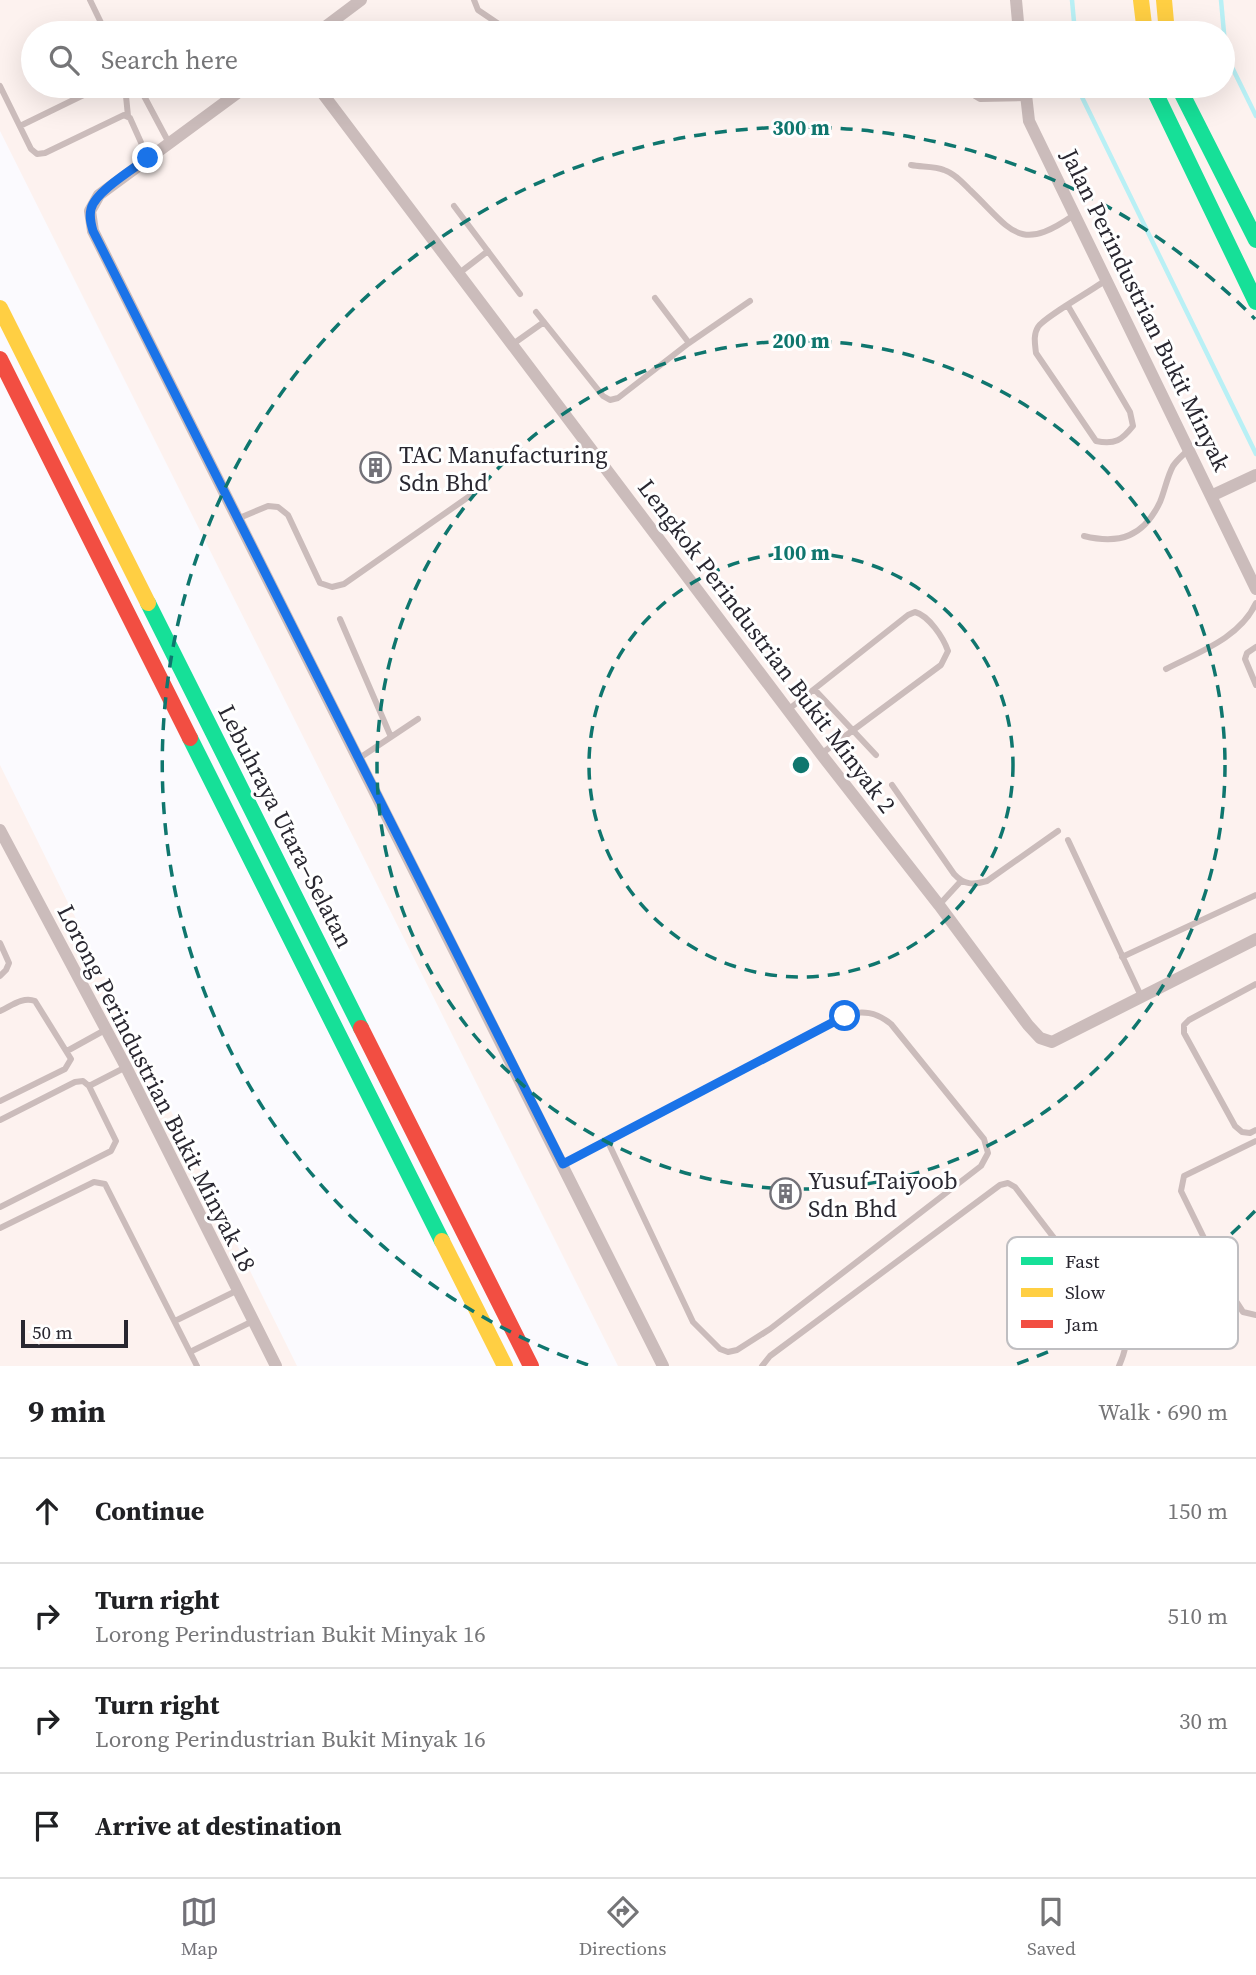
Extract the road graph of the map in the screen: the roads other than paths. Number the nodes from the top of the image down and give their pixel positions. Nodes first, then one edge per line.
1 (90, 0) edge
2 (360, 0) edge
3 (474, 0) edge
4 (1016, 0) edge
5 (1141, 0) edge
6 (1164, 0) edge
7 (100, 21) edge
8 (333, 21) edge
9 (494, 21) edge
10 (1018, 21) edge
11 (1144, 21) edge
12 (1166, 21) edge
13 (0, 86) edge
14 (77, 98) edge
15 (126, 98) edge
16 (145, 98) edge
17 (231, 98) edge
18 (326, 98) edge
19 (1027, 98) edge
20 (1158, 98) edge
21 (1184, 98) edge
22 (128, 116) junction
23 (20, 126) junction
24 (169, 143) junction
25 (148, 158) junction
26 (911, 165) dead end
27 (454, 206) dead end
28 (1074, 215) junction
29 (1256, 240) edge
30 (488, 251) junction
31 (458, 274) junction
32 (1106, 280) junction
33 (520, 293) dead end
34 (655, 298) dead end
35 (750, 301) dead end
36 (1256, 302) edge
37 (1068, 306) junction
38 (0, 307) edge
39 (536, 312) dead end
40 (544, 322) junction
41 (689, 343) junction
42 (511, 345) junction
43 (0, 359) edge
44 (1188, 450) junction
45 (1256, 475) edge
46 (484, 486) dead end
47 (1211, 496) junction
48 (236, 519) junction
49 (1084, 536) dead end
50 (1256, 589) edge
51 (1256, 603) edge
52 (340, 619) dead end
53 (1256, 647) edge
54 (1166, 669) dead end
55 (1256, 685) edge
56 (815, 690) junction
57 (789, 709) junction
58 (418, 719) dead end
59 (853, 730) junction
60 (390, 737) junction
61 (821, 754) junction
62 (876, 755) dead end
63 (358, 759) junction
64 (892, 785) dead end
65 (0, 830) edge
66 (1058, 831) dead end
67 (1068, 840) dead end
68 (961, 881) junction
69 (1256, 895) edge
70 (939, 905) junction
71 (1256, 939) edge
72 (0, 943) edge
73 (1122, 957) junction
74 (0, 976) edge
75 (1256, 984) edge
76 (1142, 998) junction
77 (0, 1011) edge
78 (105, 1030) junction
79 (67, 1051) junction
80 (126, 1067) junction
81 (89, 1086) junction
82 (0, 1101) edge
83 (0, 1120) edge
84 (1256, 1130) edge
85 (608, 1142) junction
86 (1256, 1142) edge
87 (563, 1164) junction
88 (0, 1207) edge
89 (0, 1228) edge
90 (1053, 1237) edge
91 (1204, 1237) edge
92 (238, 1290) junction
93 (1238, 1304) edge
94 (1256, 1315) edge
95 (175, 1321) junction
96 (253, 1321) junction
97 (1126, 1349) edge
98 (190, 1352) junction
99 (197, 1366) edge
100 (276, 1366) edge
101 (505, 1366) edge
102 (531, 1366) edge
103 (663, 1366) edge
104 (762, 1366) edge
105 (1119, 1366) edge

1 - 7 lane
2 - 8 street
3 - 9 lane
4 - 10 street
5 - 11 main road
6 - 12 main road
13 - 23 lane
14 - 23 lane
15 - 22 lane
16 - 24 lane
17 - 24 street
18 - 31 street, Lengkok Perindustrian Bukit Minyak 2
19 - 28 street, Jalan Perindustrian Bukit Minyak
20 - 36 main road
21 - 29 main road
22 - 23 lane
22 - 25 lane
24 - 25 street
25 - 48 street
26 - 28 lane
27 - 30 lane
28 - 32 street, Jalan Perindustrian Bukit Minyak
30 - 31 lane
30 - 33 lane
31 - 42 street, Lengkok Perindustrian Bukit Minyak 2
32 - 37 lane
32 - 44 street, Jalan Perindustrian Bukit Minyak
34 - 41 lane
35 - 41 lane
37 - 37 lane
38 - 102 main road, Lebuhraya Utara–Selatan
39 - 40 lane
40 - 41 lane
40 - 42 lane
42 - 57 street, Lengkok Perindustrian Bukit Minyak 2
43 - 101 main road, Lebuhraya Utara–Selatan
44 - 47 street, Jalan Perindustrian Bukit Minyak
44 - 49 lane
45 - 47 street
46 - 48 lane
47 - 50 street, Jalan Perindustrian Bukit Minyak
48 - 63 street
51 - 54 lane
52 - 60 lane
53 - 55 lane
56 - 57 lane
56 - 59 lane
56 - 59 lane
57 - 61 street, Lengkok Perindustrian Bukit Minyak 2
58 - 60 lane
59 - 61 lane
59 - 62 lane
60 - 63 lane
61 - 70 street, Lengkok Perindustrian Bukit Minyak 2
63 - 87 street
64 - 68 lane
65 - 78 street, Lorong Perindustrian Bukit Minyak 18
66 - 68 lane
67 - 73 lane
68 - 70 lane
69 - 73 lane
70 - 76 street, Lengkok Perindustrian Bukit Minyak 2
71 - 76 street, Lengkok Perindustrian Bukit Minyak 2
72 - 74 lane
73 - 76 lane
75 - 84 lane
77 - 79 lane
78 - 79 lane
78 - 80 street, Lorong Perindustrian Bukit Minyak 18
79 - 82 lane
80 - 81 lane
80 - 92 street, Lorong Perindustrian Bukit Minyak 18
81 - 83 lane
81 - 88 lane
85 - 85 lane
85 - 87 lane
86 - 91 lane
87 - 103 street
89 - 95 lane
90 - 104 lane
92 - 95 lane
92 - 96 street, Lorong Perindustrian Bukit Minyak 18
93 - 94 lane
95 - 98 lane
96 - 98 lane
96 - 100 street, Lorong Perindustrian Bukit Minyak 18
97 - 105 lane
98 - 99 lane

